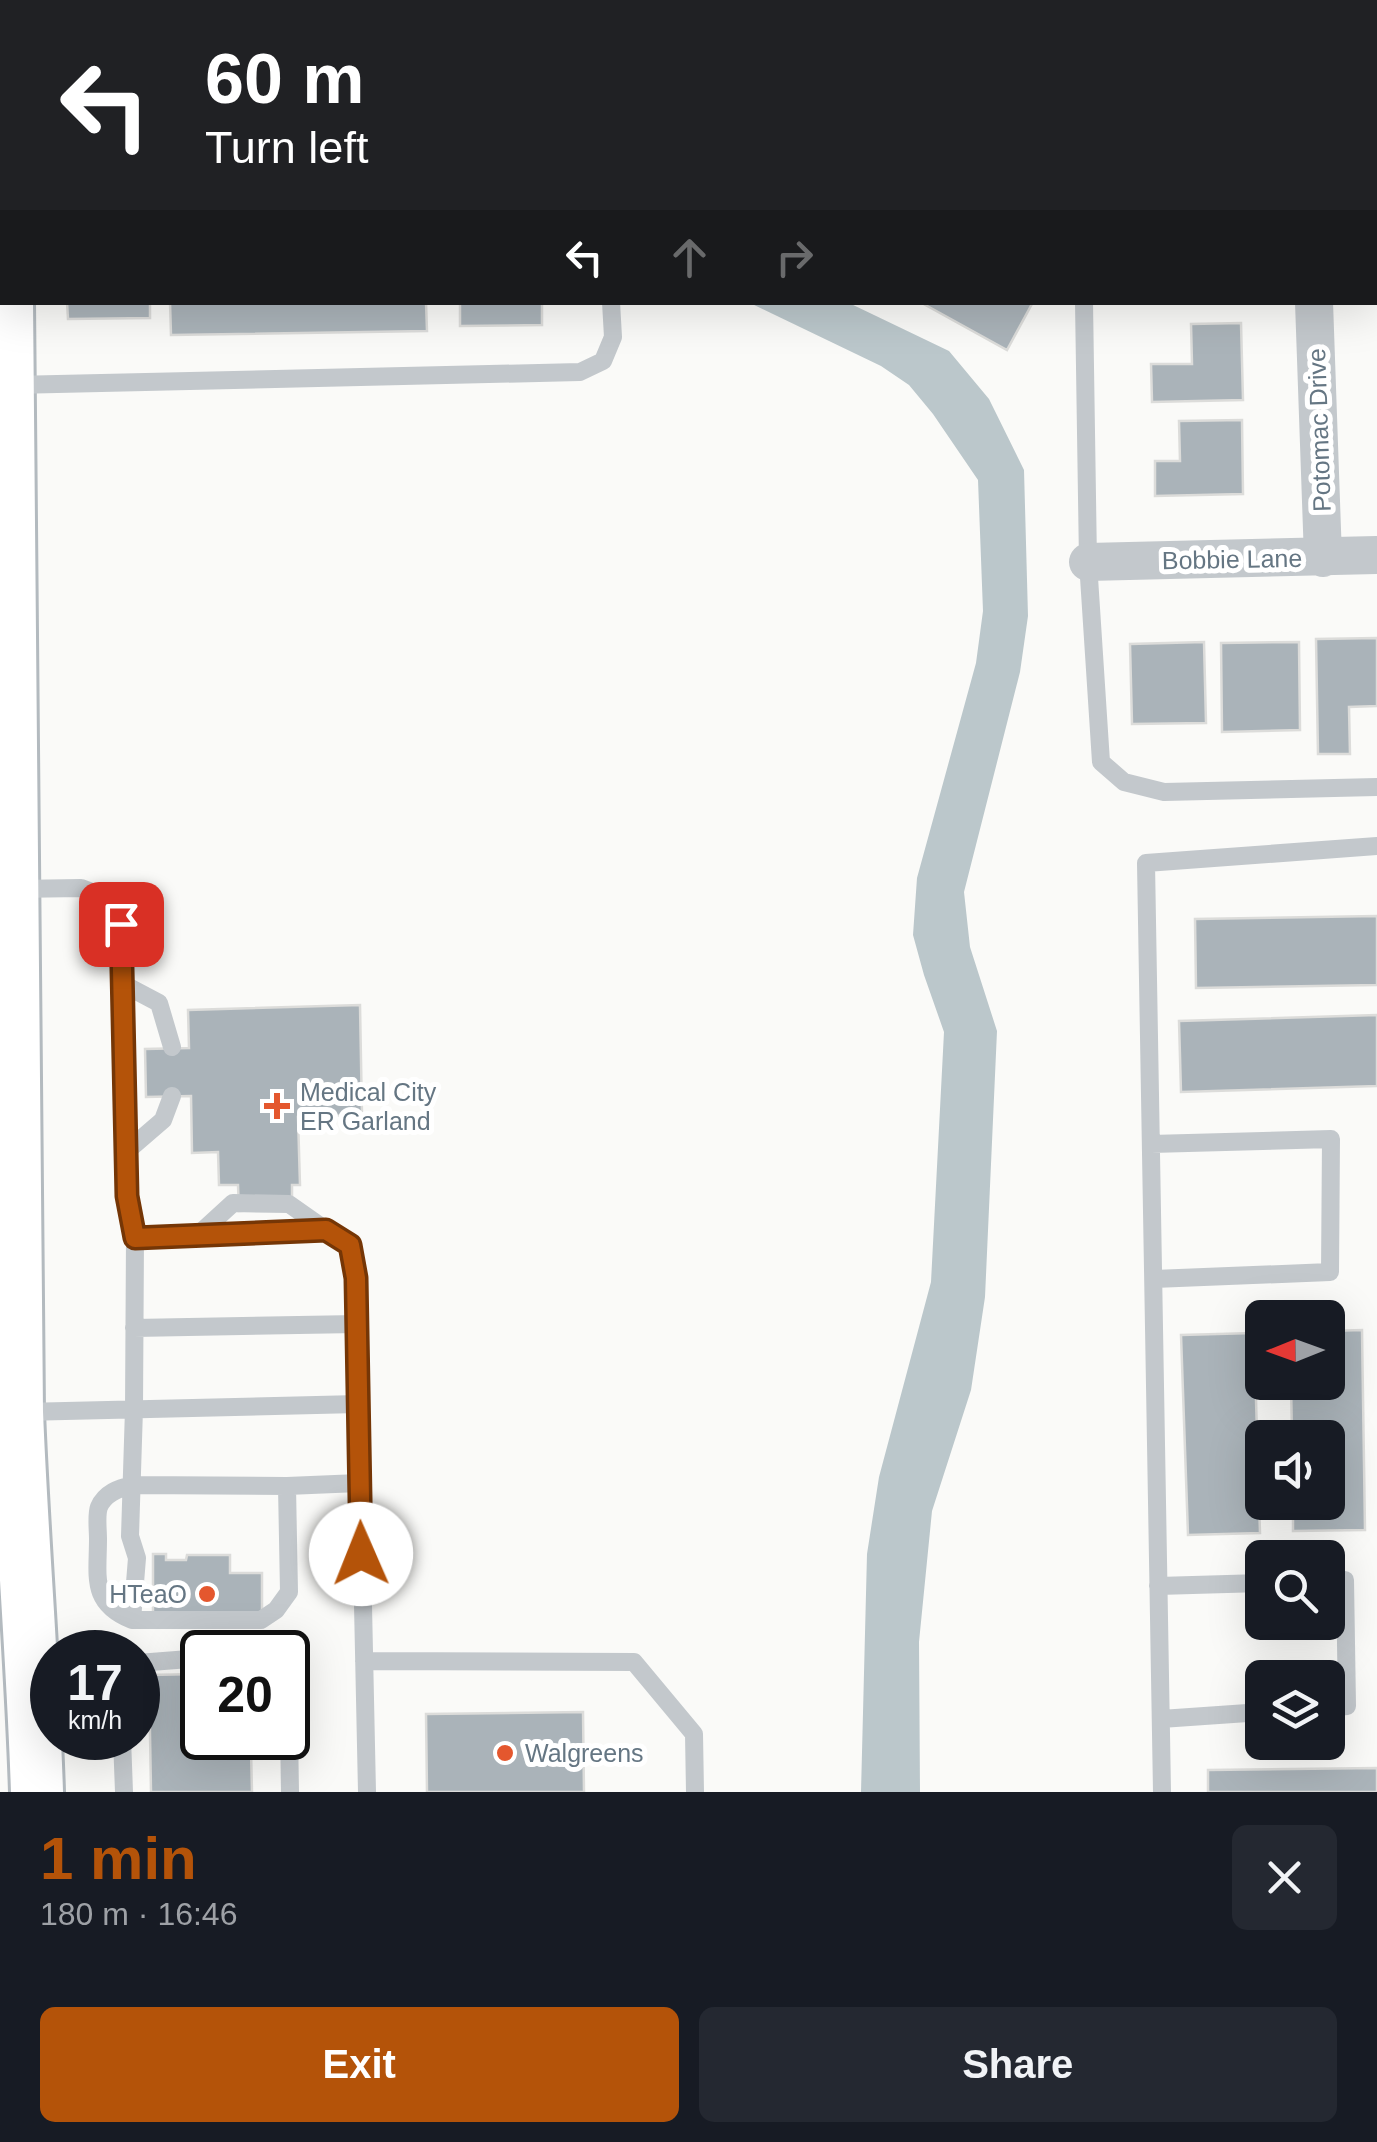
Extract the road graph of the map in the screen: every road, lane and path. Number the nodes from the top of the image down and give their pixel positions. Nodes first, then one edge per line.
1 (7, 305) edge
2 (612, 305) edge
3 (1084, 305) edge
4 (1314, 305) edge
5 (4, 385) edge
6 (1377, 555) edge
7 (1323, 558) junction
8 (1088, 562) junction
9 (1377, 787) edge
10 (1377, 846) edge
11 (6, 889) edge
12 (122, 984) junction
13 (172, 1048) dead end
14 (172, 1096) dead end
15 (1151, 1144) junction
16 (126, 1151) junction
17 (326, 1230) junction
18 (198, 1235) junction
19 (135, 1238) junction
20 (1154, 1280) junction
21 (357, 1324) junction
22 (134, 1328) junction
23 (358, 1404) junction
24 (134, 1409) junction
25 (8, 1412) edge
26 (360, 1482) junction
27 (132, 1485) junction
28 (287, 1486) junction
29 (1245, 1583) edge
30 (1158, 1586) junction
31 (132, 1620) junction
32 (1345, 1622) edge
33 (37, 1630) edge
34 (364, 1662) junction
35 (1345, 1706) edge
36 (1245, 1713) edge
37 (1161, 1719) junction
38 (39, 1760) edge
39 (123, 1760) edge
40 (289, 1760) edge
41 (37, 1792) edge
42 (124, 1792) edge
43 (290, 1792) edge
44 (367, 1792) edge
45 (695, 1792) edge
46 (1162, 1792) edge

1 - 5 main road
2 - 5 lane
3 - 8 lane
4 - 7 street, Potomac Drive
5 - 11 main road
6 - 7 street, Bobbie Lane
7 - 8 street, Bobbie Lane
8 - 9 lane
10 - 15 lane
11 - 12 lane
11 - 25 main road
12 - 13 lane
12 - 16 lane
14 - 16 lane
15 - 20 lane
15 - 20 lane
16 - 19 lane
17 - 18 lane
17 - 18 lane
17 - 21 lane
18 - 19 lane
19 - 22 lane
20 - 30 lane
21 - 22 lane
21 - 23 lane
22 - 24 lane
23 - 24 lane
23 - 26 lane
24 - 25 lane
24 - 27 lane
25 - 33 main road
26 - 28 lane
26 - 34 lane
27 - 28 lane
27 - 31 lane
27 - 31 lane
28 - 31 lane
29 - 30 lane
30 - 37 lane
32 - 35 lane
34 - 44 lane
34 - 45 lane
36 - 37 lane
37 - 46 lane
38 - 41 main road
39 - 42 lane
40 - 43 lane

